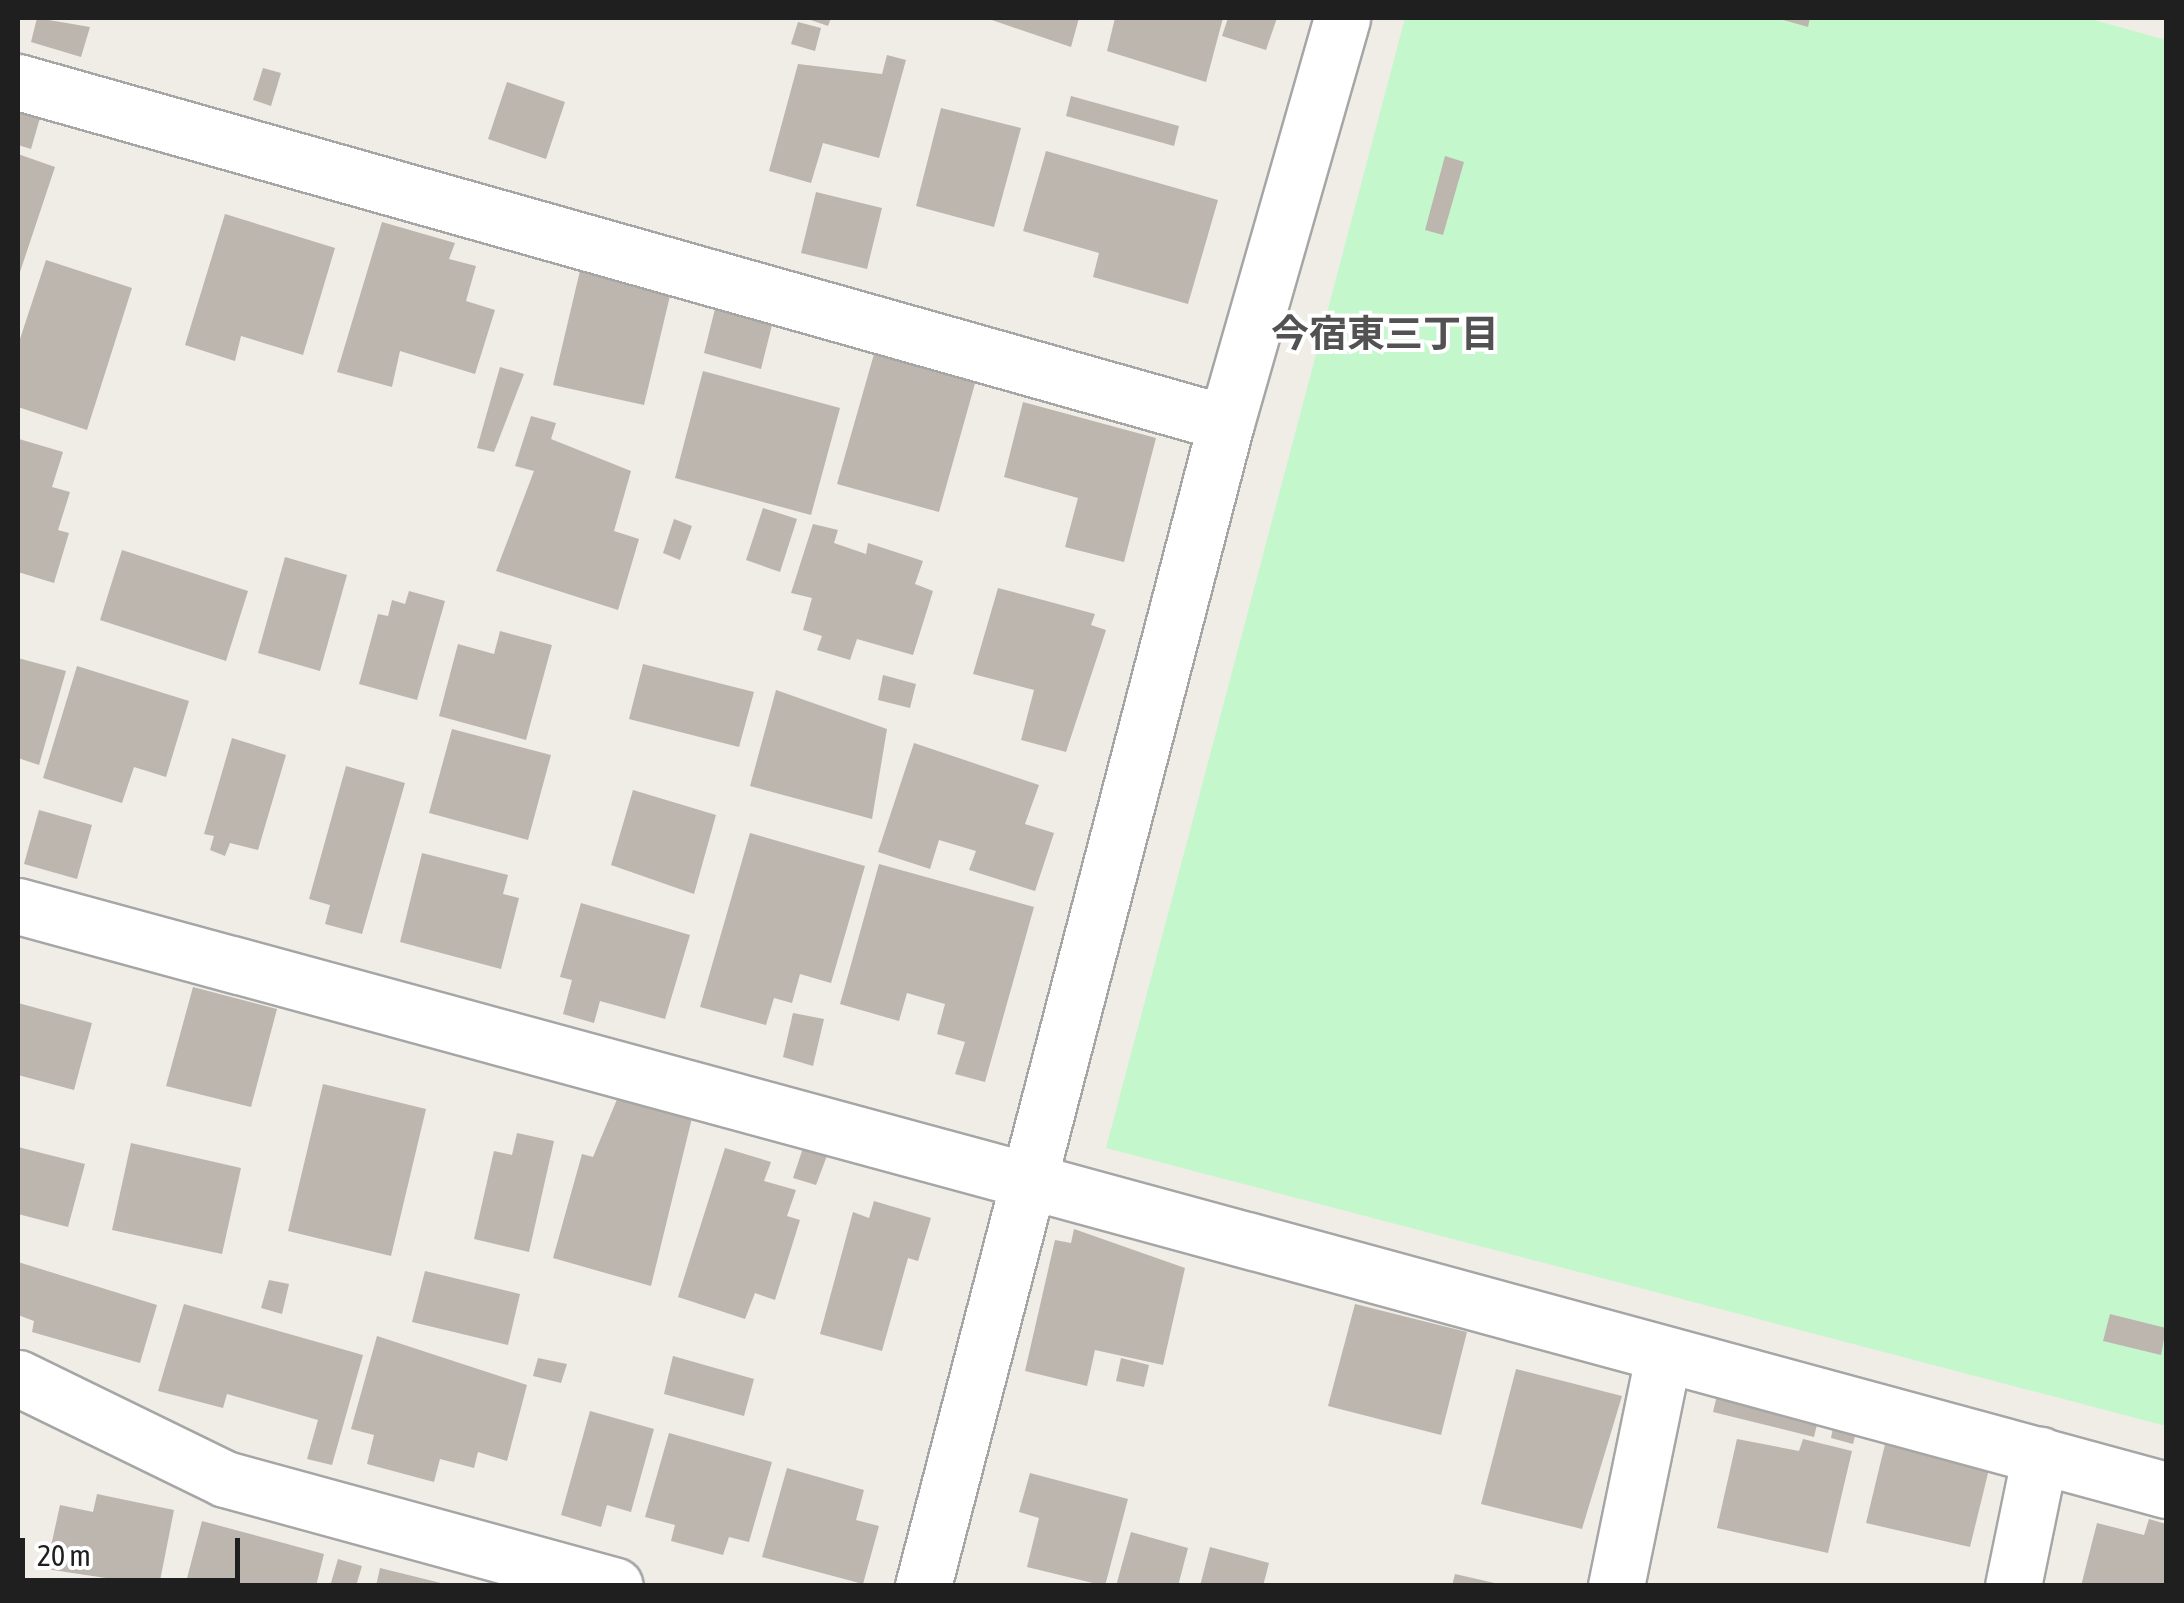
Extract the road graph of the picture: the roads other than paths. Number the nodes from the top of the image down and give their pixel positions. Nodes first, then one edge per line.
1 (1342, 18) edge
2 (18, 82) edge
3 (1226, 424) junction
4 (18, 906) edge
5 (1031, 1178) junction
6 (1663, 1358) junction
7 (18, 1378) edge
8 (2040, 1455) junction
9 (2166, 1490) edge
10 (615, 1586) edge
11 (922, 1586) edge
12 (1616, 1586) edge
13 (2013, 1586) edge

1 - 3 street
2 - 3 street
3 - 5 street
4 - 5 street
5 - 6 street
5 - 11 street
6 - 8 street
6 - 12 street
7 - 10 street
8 - 9 street
8 - 13 street

